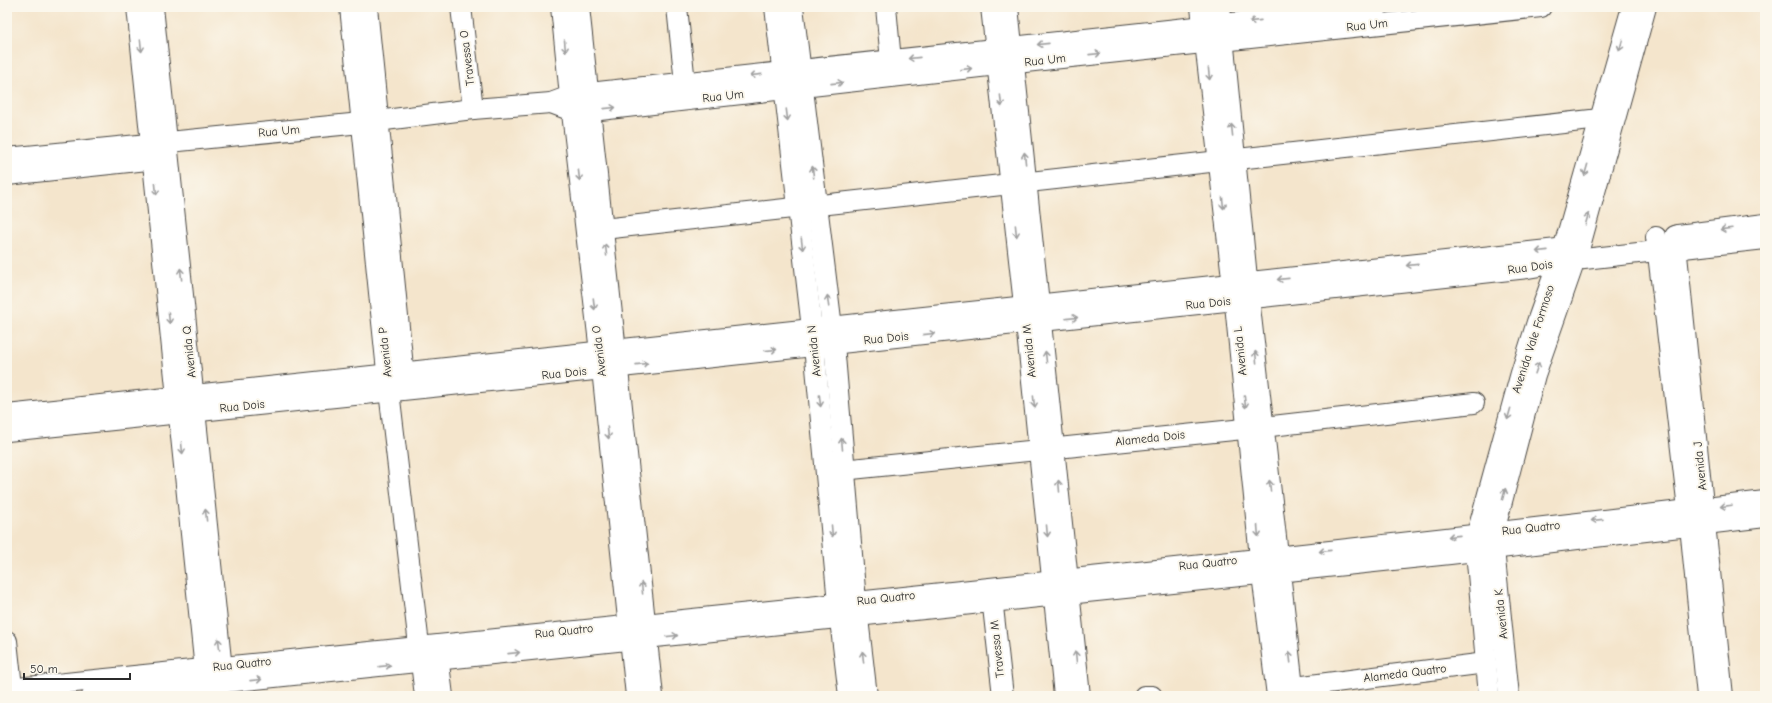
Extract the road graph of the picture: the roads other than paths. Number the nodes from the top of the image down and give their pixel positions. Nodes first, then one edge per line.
1 (137, 7) edge
2 (153, 7) edge
3 (350, 7) edge
4 (367, 7) edge
5 (461, 7) edge
6 (561, 7) edge
7 (579, 7) edge
8 (677, 7) edge
9 (775, 7) edge
10 (793, 7) edge
11 (886, 7) edge
12 (991, 7) edge
13 (1008, 7) edge
14 (1201, 7) edge
15 (1378, 7) edge
16 (1541, 7) edge
17 (1632, 7) edge
18 (1646, 7) edge
19 (1424, 13) edge
20 (1215, 28) edge
21 (1005, 56) junction
22 (891, 61) junction
23 (793, 80) junction
24 (685, 83) junction
25 (580, 103) junction
26 (474, 109) junction
27 (1600, 119) junction
28 (370, 122) junction
29 (160, 150) junction
30 (7, 158) edge
31 (1227, 160) junction
32 (7, 175) edge
33 (1019, 183) junction
34 (808, 206) junction
35 (1765, 224) edge
36 (603, 229) junction
37 (1765, 239) edge
38 (1666, 243) junction
39 (1569, 254) junction
40 (1241, 291) junction
41 (1033, 314) junction
42 (833, 336) junction
43 (813, 338) junction
44 (609, 360) junction
45 (397, 382) junction
46 (1474, 403) dead end
47 (186, 404) junction
48 (7, 415) edge
49 (1256, 428) junction
50 (7, 431) edge
51 (1047, 449) junction
52 (835, 471) junction
53 (1765, 501) edge
54 (1697, 517) junction
55 (1765, 517) edge
56 (1485, 541) junction
57 (1270, 565) junction
58 (1060, 587) junction
59 (991, 594) junction
60 (848, 610) junction
61 (638, 632) junction
62 (7, 641) edge
63 (429, 653) junction
64 (1486, 663) junction
65 (215, 682) edge
66 (11, 691) edge
67 (1285, 692) edge
68 (92, 696) edge
69 (425, 696) edge
70 (443, 696) edge
71 (636, 696) edge
72 (653, 696) edge
73 (849, 696) edge
74 (867, 696) edge
75 (1003, 696) edge
76 (1064, 696) edge
77 (1080, 696) edge
78 (1144, 696) edge
79 (1152, 696) edge
80 (1490, 696) edge
81 (1509, 696) edge
82 (1707, 696) edge
83 (1723, 696) edge

1 -> 29 street, Avenida Q
2 - 29 street, Avenida Q
3 - 28 street, Avenida P
4 - 28 street, Avenida P
5 - 26 street, Travessa O
6 -> 25 street, Avenida O
7 - 25 street, Avenida O
8 - 24 street
9 - 23 street, Avenida N
10 - 23 street, Avenida N
11 - 22 street
12 - 21 street, Avenida M
13 - 21 street, Avenida M
14 - 20 street, Avenida L
15 -> 20 street, Rua Um
16 - 19 street, Rua Um
17 -> 27 street, Avenida Vale Formoso
39 -> 18 street, Avenida Vale Formoso
19 - 20 street, Rua Um
20 - 21 street, Rua Um
20 - 31 street, Avenida L
21 -> 22 street, Rua Um
23 -> 21 street, Rua Um
21 - 33 street, Avenida M
22 - 23 street, Rua Um
23 -> 24 street, Rua Um
25 -> 23 street, Rua Um
23 - 34 street, Avenida N
24 - 25 street, Rua Um
25 - 26 street, Rua Um
25 - 36 street, Avenida O
25 -> 44 street, Avenida O
26 - 28 street, Rua Um
27 - 31 street
27 -> 39 street, Avenida Vale Formoso
28 - 29 street, Rua Um
28 - 45 street, Avenida P
29 - 30 street, Rua Um
29 - 32 street, Rua Um
29 - 47 street, Avenida Q
31 - 33 street
31 - 40 street, Avenida L
33 - 34 street
33 - 41 street, Avenida M
34 - 36 street
42 -> 34 street, Avenida N
34 -> 43 street, Avenida N
35 -> 38 street, Rua Dois
44 -> 36 street, Avenida O
37 - 38 street, Rua Dois
38 - 39 street, Rua Dois
38 - 54 street, Avenida J
39 - 40 street, Rua Dois
39 - 56 street, Avenida Vale Formoso
40 - 41 street, Rua Dois
40 - 49 street, Avenida L
41 - 42 street, Rua Dois
41 - 51 street, Avenida M
42 - 43 street, Rua Dois
52 -> 42 street, Avenida N
43 - 44 street, Rua Dois
43 -> 52 street, Avenida N
44 - 45 street, Rua Dois
44 - 61 street, Avenida O
45 - 47 street, Rua Dois
45 - 63 street, Avenida P
46 - 49 street, Alameda Dois
47 - 48 street, Rua Dois
47 - 50 street, Rua Dois
47 - 65 street, Avenida Q
49 - 51 street, Alameda Dois
49 - 57 street, Avenida L
51 - 52 street, Alameda Dois
51 - 58 street, Avenida M
52 - 60 street, Avenida N
53 -> 54 street, Rua Quatro
54 - 55 street, Rua Quatro
54 - 56 street, Rua Quatro
54 - 82 street, Avenida J
54 - 83 street, Avenida J
56 - 57 street, Rua Quatro
56 - 64 street, Avenida K
56 - 81 street, Avenida K
57 - 58 street, Rua Quatro
57 - 67 street, Avenida L
58 - 59 street, Rua Quatro
58 - 76 street, Avenida M
77 -> 58 street, Avenida M
59 - 60 street, Rua Quatro
59 - 75 street, Travessa M
60 - 61 street, Rua Quatro
60 - 73 street, Avenida N
74 -> 60 street, Avenida N
61 - 63 street, Rua Quatro
61 - 71 street, Avenida O
61 - 72 street, Avenida O
62 - 66 street
63 - 65 street, Rua Quatro
63 - 69 street, Avenida P
63 - 70 street, Avenida P
64 - 67 street, Alameda Quatro
64 - 80 street, Avenida K
65 - 66 street, Rua Quatro
65 - 68 street, Rua Quatro
78 - 79 street

